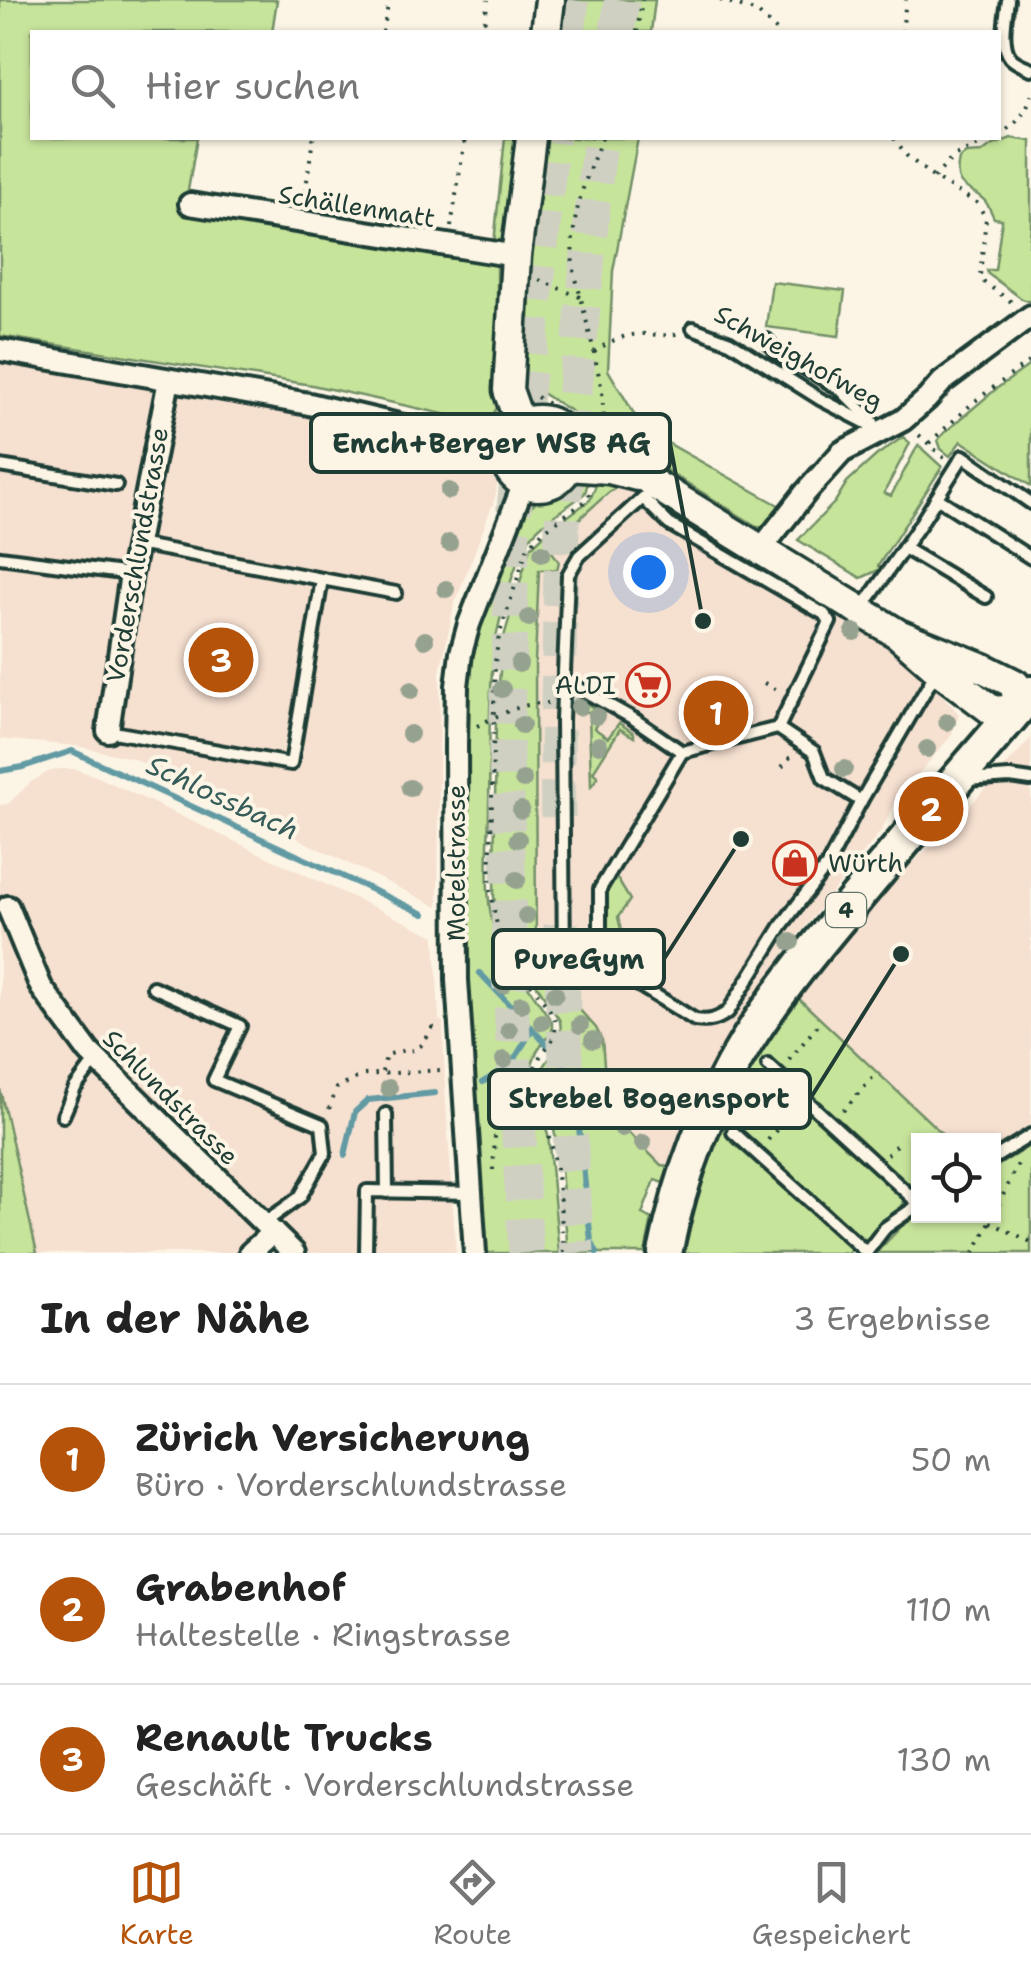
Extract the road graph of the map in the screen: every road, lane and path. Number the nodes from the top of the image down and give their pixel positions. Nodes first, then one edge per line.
1 (389, 0) edge
2 (488, 0) edge
3 (550, 0) edge
4 (642, 0) edge
5 (720, 0) edge
6 (906, 0) edge
7 (1008, 0) edge
8 (384, 30) edge
9 (483, 30) edge
10 (546, 30) edge
11 (638, 30) edge
12 (776, 30) edge
13 (902, 30) edge
14 (1031, 70) edge
15 (1031, 96) edge
16 (1001, 134) edge
17 (312, 140) edge
18 (466, 140) edge
19 (531, 140) edge
20 (601, 140) edge
21 (895, 140) edge
22 (989, 140) edge
23 (934, 178) junction
24 (190, 204) dead end
25 (301, 222) junction
26 (448, 246) junction
27 (521, 265) junction
28 (580, 297) junction
29 (1031, 317) edge
30 (693, 328) joint
31 (768, 340) dead end
32 (0, 350) edge
33 (594, 352) junction
34 (1031, 360) edge
35 (169, 380) junction
36 (520, 424) junction
37 (881, 430) junction
38 (567, 434) junction
39 (604, 436) dead end
40 (929, 443) junction
41 (504, 450) junction
42 (0, 466) edge
43 (569, 466) junction
44 (955, 469) junction
45 (524, 483) junction
46 (594, 484) dead end
47 (116, 485) dead end
48 (648, 487) junction
49 (937, 498) junction
50 (1031, 503) edge
51 (137, 544) junction
52 (904, 548) junction
53 (761, 549) junction
54 (0, 557) edge
55 (1031, 558) edge
56 (132, 574) junction
57 (322, 579) junction
58 (396, 593) dead end
59 (986, 597) dead end
60 (860, 611) junction
61 (947, 664) junction
62 (564, 680) junction
63 (1024, 701) edge
64 (535, 703) dead end
65 (493, 718) junction
66 (778, 728) junction
67 (108, 731) joint
68 (682, 752) junction
69 (793, 754) dead end
70 (782, 767) dead end
71 (1031, 780) edge
72 (955, 781) junction
73 (861, 801) junction
74 (8, 907) dead end
75 (610, 967) junction
76 (153, 988) dead end
77 (430, 1024) dead end
78 (818, 1025) dead end
79 (96, 1060) junction
80 (768, 1064) dead end
81 (534, 1070) junction
82 (382, 1072) junction
83 (778, 1074) junction
84 (873, 1077) dead end
85 (464, 1080) junction
86 (804, 1098) junction
87 (386, 1114) dead end
88 (63, 1116) dead end
89 (832, 1124) junction
90 (322, 1125) junction
91 (732, 1132) dead end
92 (1031, 1135) edge
93 (756, 1153) junction
94 (1001, 1154) edge
95 (1021, 1158) dead end
96 (387, 1192) junction
97 (472, 1193) junction
98 (911, 1197) edge
99 (1001, 1199) edge
100 (911, 1209) edge
101 (989, 1223) edge
102 (992, 1223) edge
103 (268, 1228) junction
104 (1031, 1242) edge
105 (250, 1253) edge
106 (294, 1253) edge
107 (366, 1253) edge
108 (475, 1253) edge
109 (564, 1253) edge
110 (665, 1253) edge
111 (866, 1253) edge
112 (974, 1253) edge

1 - 8 path
2 - 9 path
3 - 10 street
4 - 11 path
5 - 12 path
6 - 13 path
7 - 14 lane
15 - 16 path
17 - 25 path
18 - 26 path
19 - 27 street
20 - 28 path
21 - 23 path
22 - 23 path
23 - 29 path
24 - 25 street, Schällenmatt
25 - 26 street, Schällenmatt
26 - 27 street, Schällenmatt
27 - 28 path
27 - 36 street
28 - 33 path
29 - 37 street, Schweighofweg
30 - 33 path
30 - 37 lane, Schweighofweg
31 - 37 lane
32 - 35 street
33 - 39 path
34 - 40 path
35 - 41 street
35 - 51 street, Vorderschlundstrasse
36 - 38 street
36 - 41 street
37 - 40 path
37 - 53 street, Schweighofweg
38 - 43 street
38 - 48 street
40 - 44 path
41 - 45 street
42 - 47 lane
43 - 45 street
43 - 48 street
44 - 49 lane
44 - 50 lane
45 - 85 street, Motelstrasse
46 - 65 path
48 - 53 street
48 - 62 lane
48 - 66 lane
49 - 52 lane
49 - 55 lane
51 - 56 street, Vorderschlundstrasse
51 - 57 lane
52 - 59 lane
52 - 60 lane
53 - 60 street
54 - 56 lane
56 - 67 street, Vorderschlundstrasse
57 - 58 lane
57 - 67 lane
60 - 61 street
61 - 63 street
61 - 73 lane
62 - 68 lane
62 - 75 lane
63 - 72 main road, 4
64 - 65 path
65 - 81 path
66 - 68 lane
66 - 73 lane
68 - 75 lane
69 - 70 path
71 - 72 lane
72 - 110 main road, 4
73 - 75 lane
74 - 79 street, Schlundstrasse
76 - 90 lane
77 - 82 path
78 - 83 path
79 - 88 lane
79 - 103 street, Schlundstrasse
80 - 83 lane
81 - 97 path
81 - 109 path
82 - 85 path
82 - 90 path
83 - 86 lane
84 - 89 path
85 - 97 street, Motelstrasse
86 - 89 lane
86 - 93 path
87 - 96 lane
89 - 98 lane
90 - 103 lane
91 - 93 lane
92 - 94 lane
93 - 111 lane
95 - 99 path
96 - 97 lane
96 - 107 lane
97 - 108 street, Motelstrasse
100 - 111 lane
101 - 112 path
102 - 104 path
103 - 105 street
103 - 106 street, Schlundstrasse

